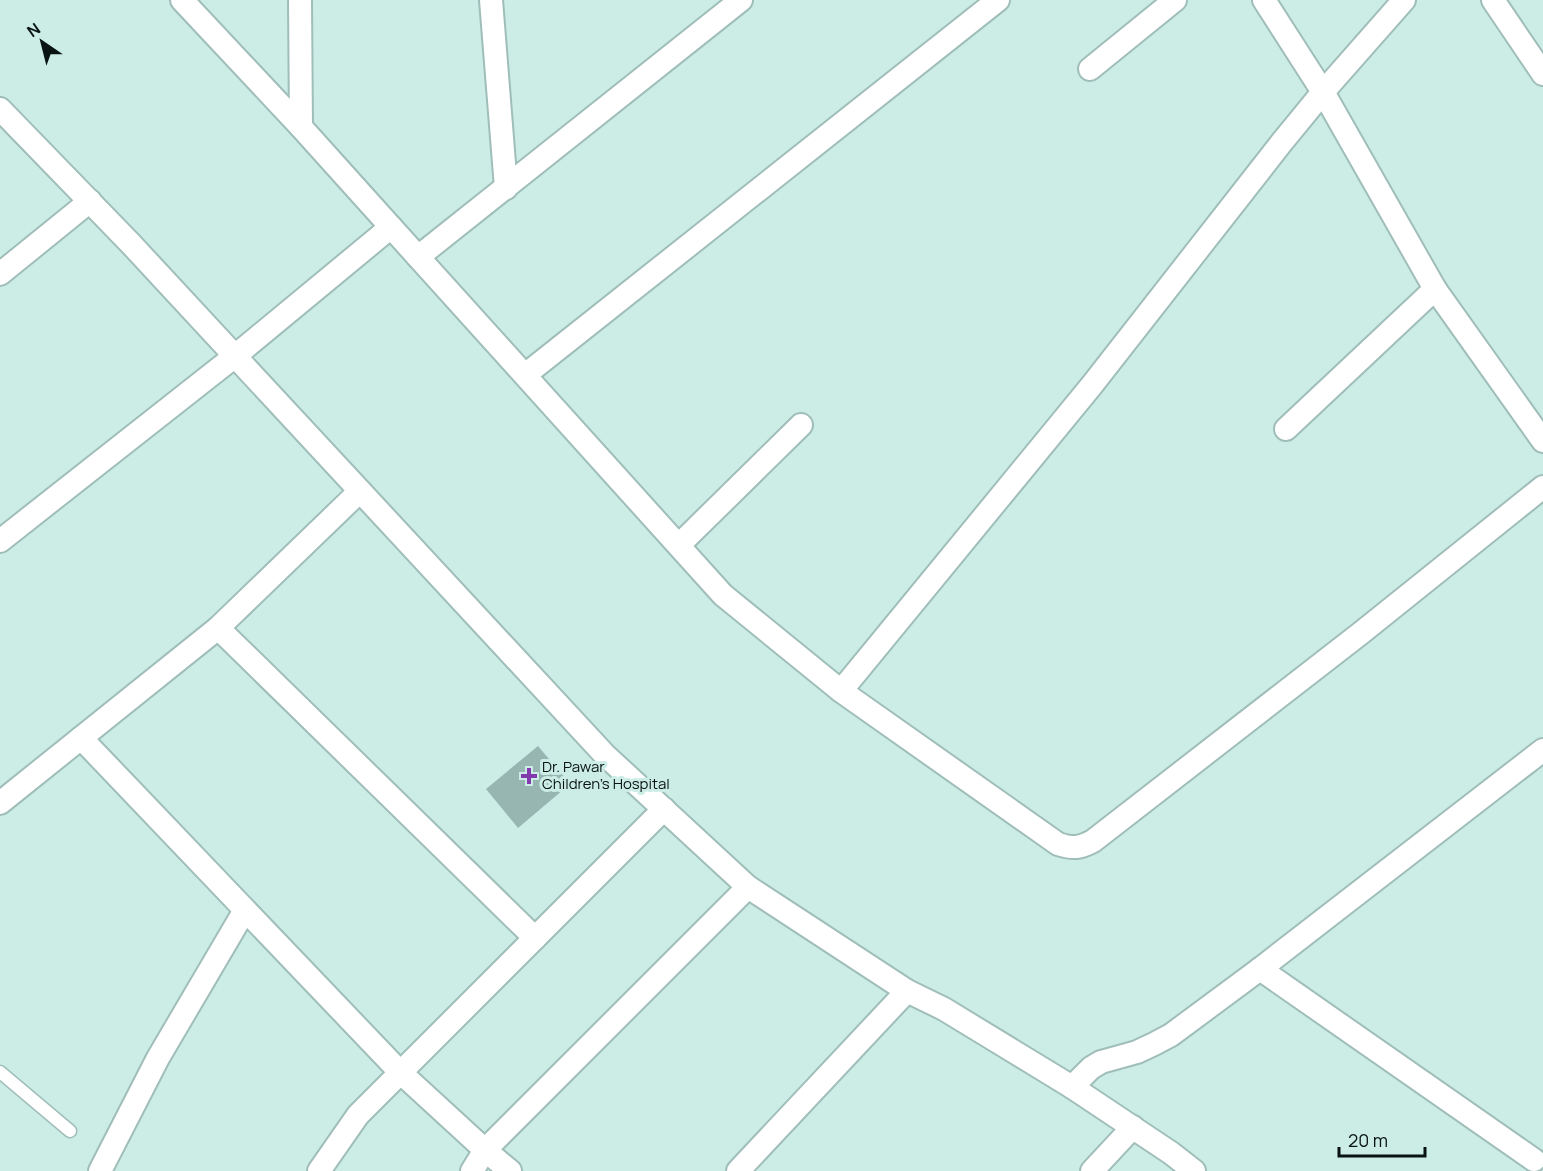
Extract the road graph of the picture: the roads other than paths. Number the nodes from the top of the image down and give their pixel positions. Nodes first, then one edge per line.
1 (182, 0) edge
2 (300, 0) edge
3 (491, 0) edge
4 (741, 0) edge
5 (998, 0) edge
6 (1175, 0) edge
7 (1264, 0) edge
8 (1404, 0) edge
9 (1493, 0) edge
10 (1090, 69) dead end
11 (1543, 74) edge
12 (1323, 92) junction
13 (0, 109) edge
14 (301, 127) junction
15 (506, 188) junction
16 (90, 201) junction
17 (391, 227) junction
18 (418, 256) junction
19 (0, 274) edge
20 (1436, 289) junction
21 (235, 356) junction
22 (525, 375) junction
23 (801, 425) dead end
24 (1286, 429) dead end
25 (1543, 441) edge
26 (1543, 487) edge
27 (360, 491) junction
28 (0, 542) edge
29 (679, 545) junction
30 (218, 628) junction
31 (841, 691) junction
32 (81, 738) junction
33 (1543, 750) edge
34 (0, 803) edge
35 (664, 809) junction
36 (748, 886) junction
37 (245, 910) junction
38 (535, 938) junction
39 (1260, 969) junction
40 (907, 991) junction
41 (0, 1072) edge
42 (400, 1072) junction
43 (1072, 1087) junction
44 (1133, 1127) junction
45 (70, 1131) dead end
46 (485, 1150) junction
47 (1532, 1162) edge
48 (100, 1171) edge
49 (319, 1171) edge
50 (472, 1171) edge
51 (510, 1171) edge
52 (738, 1171) edge
53 (1092, 1171) edge
54 (1194, 1171) edge

1 - 14 street
2 - 14 street
3 - 15 street
4 - 15 street
5 - 22 street
6 - 10 street
7 - 12 street
8 - 12 street
9 - 11 street
12 - 20 street
12 - 31 street
13 - 16 street
14 - 17 street
15 - 18 street
16 - 19 street
16 - 21 street
17 - 18 street
17 - 21 street
18 - 22 street
20 - 24 street
20 - 25 street
21 - 27 street
21 - 28 street
22 - 29 street
23 - 29 street
26 - 31 street
27 - 30 street
27 - 35 street
29 - 31 street
30 - 32 street
30 - 38 street
32 - 34 street
32 - 37 street
33 - 39 street
35 - 36 street
35 - 38 street
36 - 40 street
36 - 46 street
37 - 42 street
37 - 48 street
38 - 42 street
39 - 43 street
39 - 47 street
40 - 43 street
40 - 52 street
41 - 45 lane
42 - 46 street
42 - 49 street
43 - 44 street
44 - 53 street
44 - 54 street
46 - 50 street
46 - 51 street

